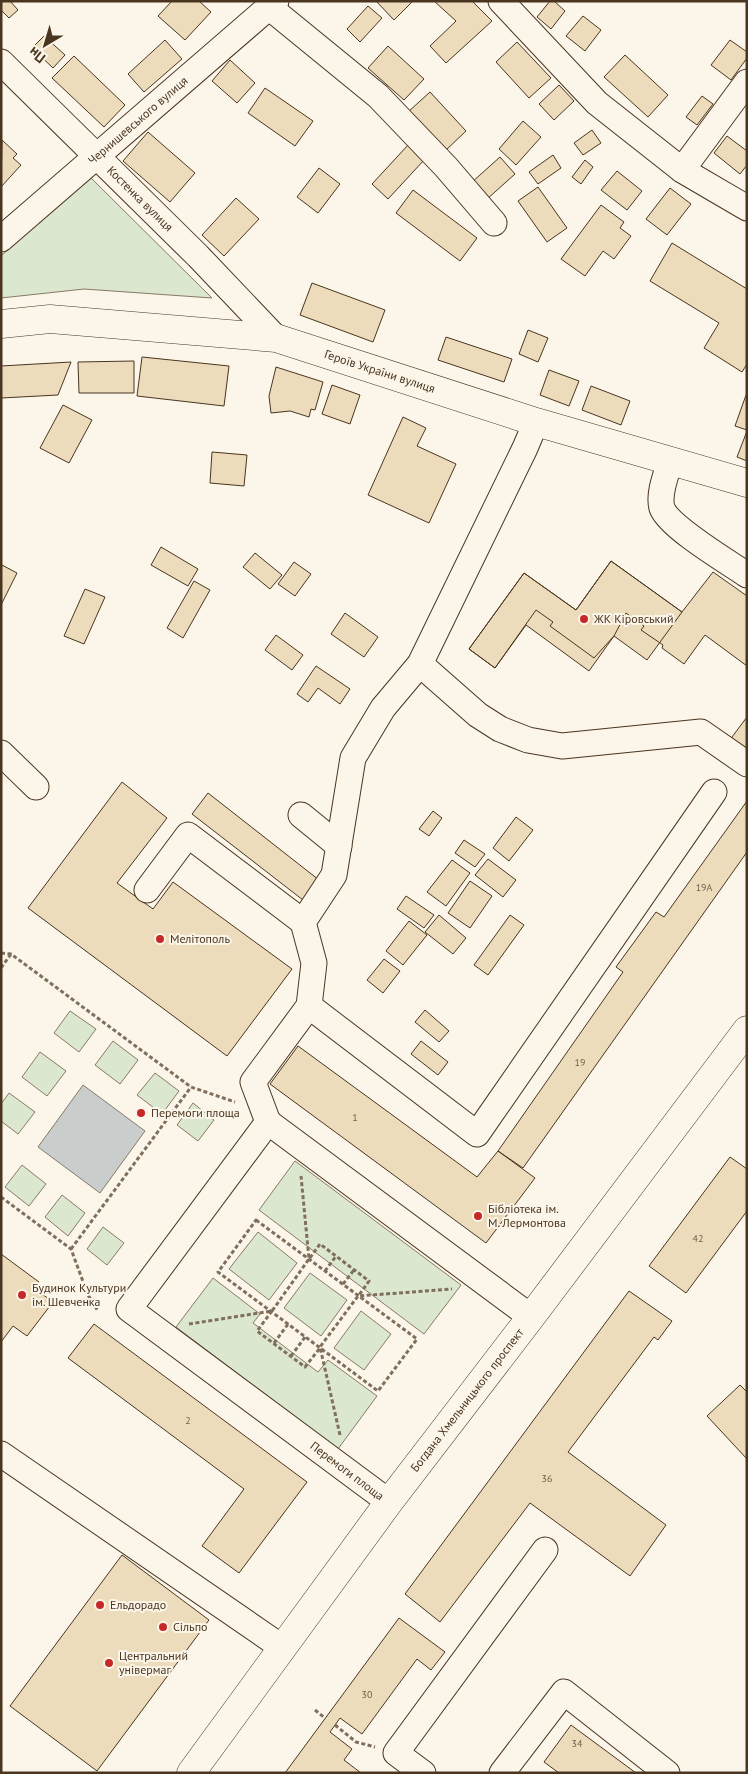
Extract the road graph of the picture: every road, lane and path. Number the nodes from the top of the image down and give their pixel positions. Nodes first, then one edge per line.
1 (501, 1) edge
2 (272, 4) edge
3 (1, 62) edge
4 (747, 82) edge
5 (97, 158) junction
6 (682, 170) junction
7 (747, 208) edge
8 (494, 223) dead end
9 (1, 239) edge
10 (1, 324) edge
11 (276, 338) junction
12 (536, 422) junction
13 (670, 462) junction
14 (747, 483) edge
15 (747, 575) edge
16 (420, 664) junction
17 (1, 753) edge
18 (747, 764) edge
19 (36, 787) dead end
20 (714, 792) dead end
21 (301, 815) dead end
22 (339, 846) junction
23 (147, 890) dead end
24 (303, 922) junction
25 (1, 953) edge
26 (12, 954) junction
27 (1, 968) edge
28 (309, 1006) junction
29 (747, 1030) edge
30 (191, 1087) junction
31 (231, 1101) dead end
32 (268, 1122) junction
33 (298, 1145) junction
34 (1, 1197) edge
35 (71, 1249) junction
36 (336, 1256) junction
37 (309, 1259) junction
38 (354, 1270) junction
39 (325, 1271) junction
40 (343, 1284) junction
41 (488, 1286) junction
42 (358, 1296) junction
43 (98, 1311) dead end
44 (272, 1312) junction
45 (531, 1317) junction
46 (288, 1324) junction
47 (157, 1330) junction
48 (306, 1337) junction
49 (274, 1343) junction
50 (320, 1347) junction
51 (291, 1356) junction
52 (1, 1454) edge
53 (348, 1472) junction
54 (389, 1502) junction
55 (545, 1550) dead end
56 (283, 1648) junction
57 (315, 1710) dead end
58 (325, 1718) dead end
59 (335, 1725) dead end
60 (396, 1753) junction
61 (515, 1768) edge
62 (191, 1773) edge
63 (423, 1773) edge
64 (667, 1773) edge

1 - 6 street
2 - 5 street, Чернишевського вулиця
2 - 8 street
3 - 5 street, Костенка вулиця
4 - 6 street
5 - 9 street, Чернишевського вулиця
5 - 11 street, Костенка вулиця
6 - 7 street
10 - 11 main road, Героїв України вулиця
11 - 12 main road, Героїв України вулиця
12 - 13 main road, Героїв України вулиця
12 - 16 street
13 - 14 main road, Героїв України вулиця
13 - 15 street
16 - 18 street
16 - 22 street
17 - 19 street
20 - 28 street
21 - 22 street
22 - 24 street
23 - 24 street
24 - 28 street
25 - 26 path
26 - 27 path
26 - 30 path
28 - 32 street
29 - 45 main road, Богдана Хмельницького проспект
30 - 31 path
30 - 35 path
32 - 33 street
32 - 47 street, Перемоги площа
33 - 37 path
33 - 41 street
34 - 35 path
35 - 43 path
36 - 37 path
36 - 38 path
36 - 39 path
37 - 39 path
37 - 44 path
37 - 44 path
38 - 40 path
38 - 42 path
39 - 40 path
40 - 42 path
41 - 42 path
41 - 45 street
42 - 50 path
42 - 50 path
44 - 46 path
44 - 47 path
44 - 49 path
45 - 54 main road, Богдана Хмельницького проспект
46 - 48 path
46 - 49 path
47 - 53 street, Перемоги площа
48 - 50 path
48 - 51 path
49 - 51 path
50 - 51 path
50 - 53 path
52 - 56 street
53 - 54 street, Перемоги площа
54 - 56 main road, Богдана Хмельницького проспект
55 - 60 street
56 - 62 main road, Богдана Хмельницького проспект
57 - 58 path
59 - 60 path
60 - 63 street
61 - 64 street

